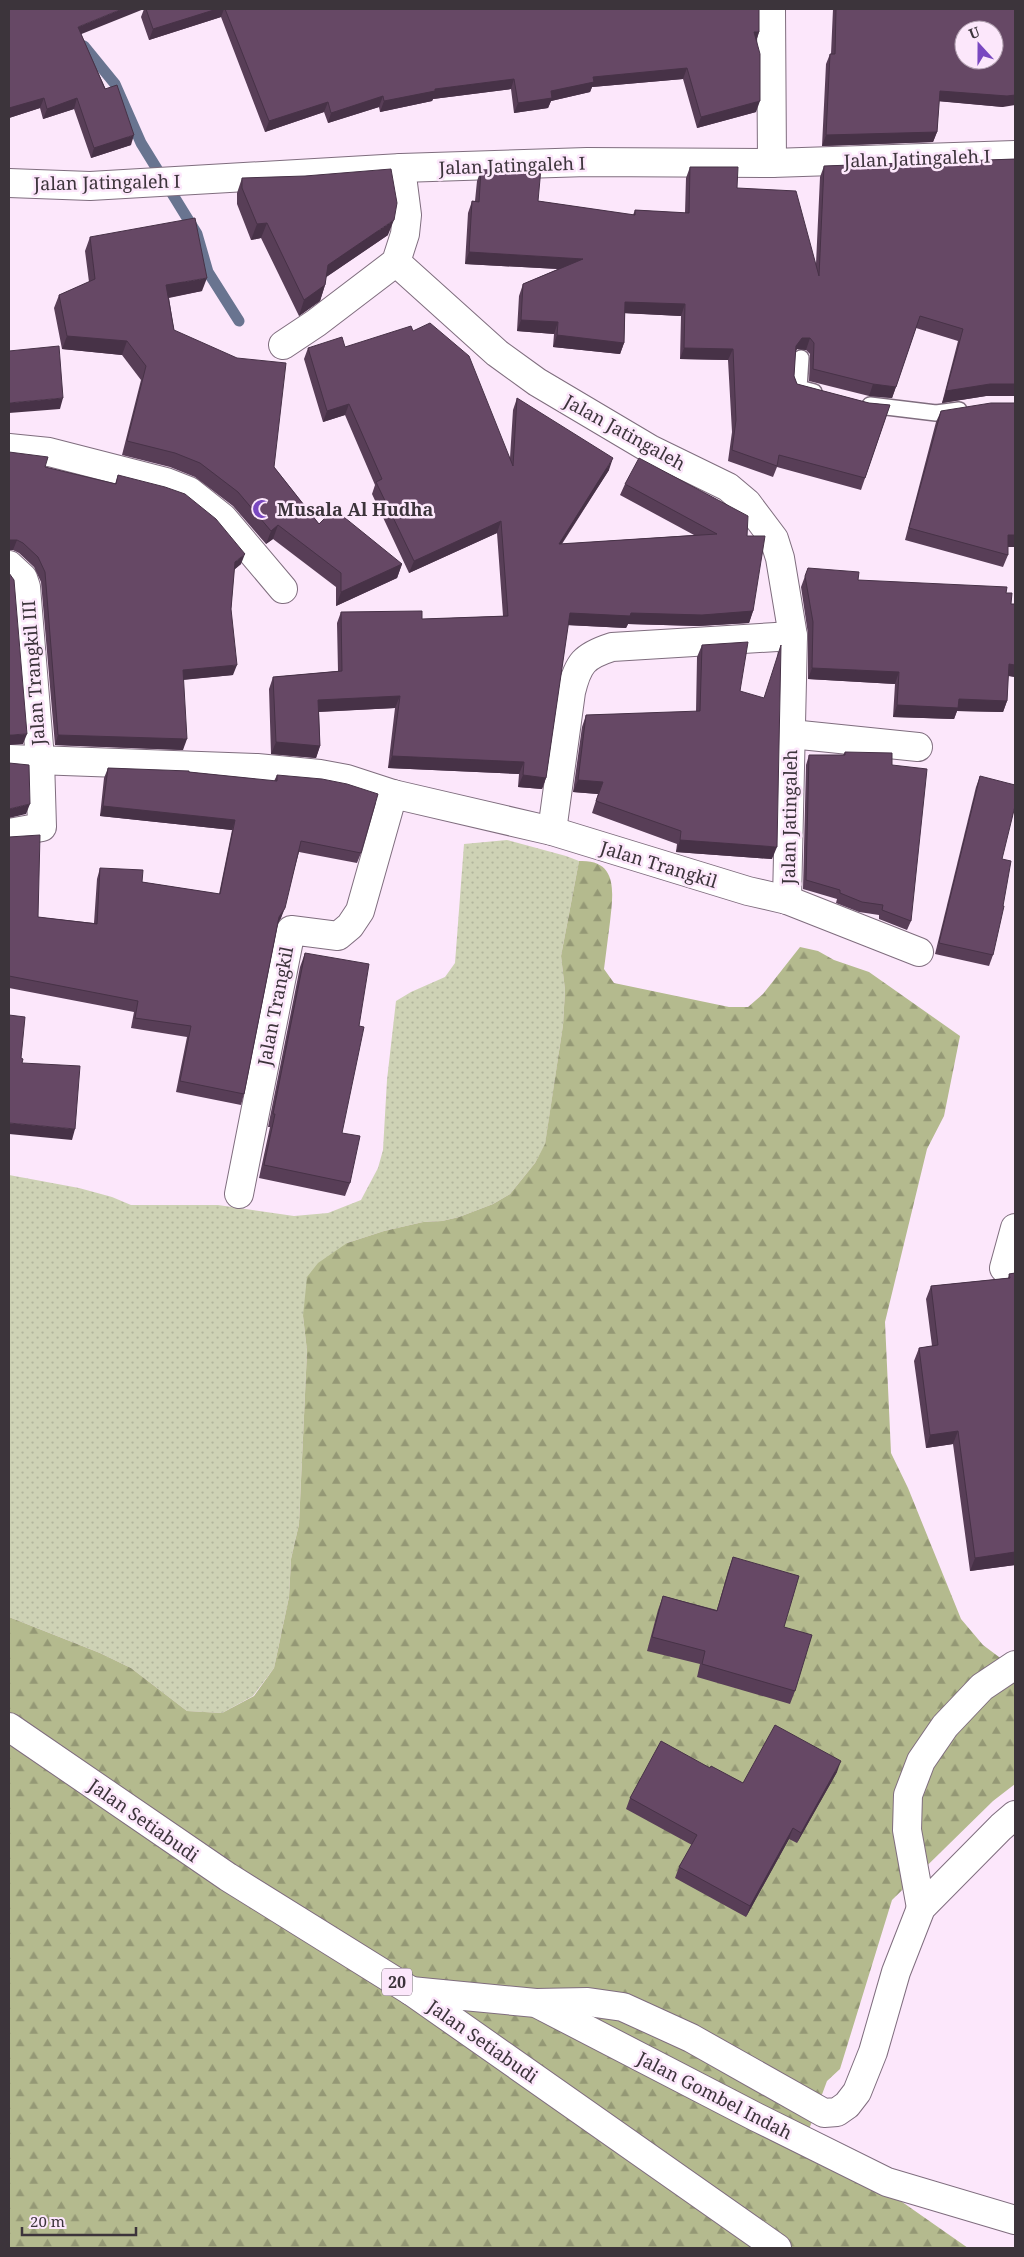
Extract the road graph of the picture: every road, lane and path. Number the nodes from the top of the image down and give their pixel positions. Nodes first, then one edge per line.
1 (771, 9) edge
2 (1015, 155) edge
3 (772, 163) junction
4 (401, 168) junction
5 (9, 183) edge
6 (396, 262) junction
7 (283, 345) dead end
8 (801, 358) edge
9 (824, 394) edge
10 (858, 402) edge
11 (976, 407) edge
12 (9, 448) edge
13 (9, 565) edge
14 (283, 589) dead end
15 (793, 636) junction
16 (791, 734) junction
17 (918, 747) dead end
18 (40, 758) junction
19 (9, 759) edge
20 (393, 794) junction
21 (552, 831) junction
22 (9, 833) edge
23 (787, 900) junction
24 (919, 952) dead end
25 (239, 1194) dead end
26 (1015, 1228) edge
27 (1004, 1268) dead end
28 (1015, 1665) edge
29 (9, 1727) edge
30 (1015, 1815) edge
31 (921, 1908) junction
32 (411, 1991) junction
33 (536, 2003) junction
34 (1015, 2220) edge
35 (777, 2248) edge

1 - 3 main road
2 - 3 main road, Jalan Jatingaleh I
3 - 4 main road, Jalan Jatingaleh I
4 - 5 main road, Jalan Jatingaleh I
4 - 6 main road
6 - 7 main road
6 - 15 main road, Jalan Jatingaleh
8 - 9 lane
10 - 11 lane
12 - 14 main road
13 - 18 main road, Jalan Trangkil III
15 - 16 main road, Jalan Jatingaleh
15 - 21 main road
16 - 17 main road, Jalan Jatingaleh
16 - 23 main road, Jalan Jatingaleh
18 - 19 main road, Jalan Trangkil
18 - 20 main road, Jalan Trangkil
18 - 22 main road
20 - 21 main road, Jalan Trangkil
20 - 25 main road, Jalan Trangkil
21 - 23 main road, Jalan Trangkil
23 - 24 main road, Jalan Trangkil
26 - 27 main road
28 - 31 main road
29 - 32 main road, Jalan Setiabudi / 20
30 - 31 main road
31 - 33 main road
32 - 33 main road, Jalan Gombel Indah
32 - 35 main road, Jalan Setiabudi / 20
33 - 34 main road, Jalan Gombel Indah

